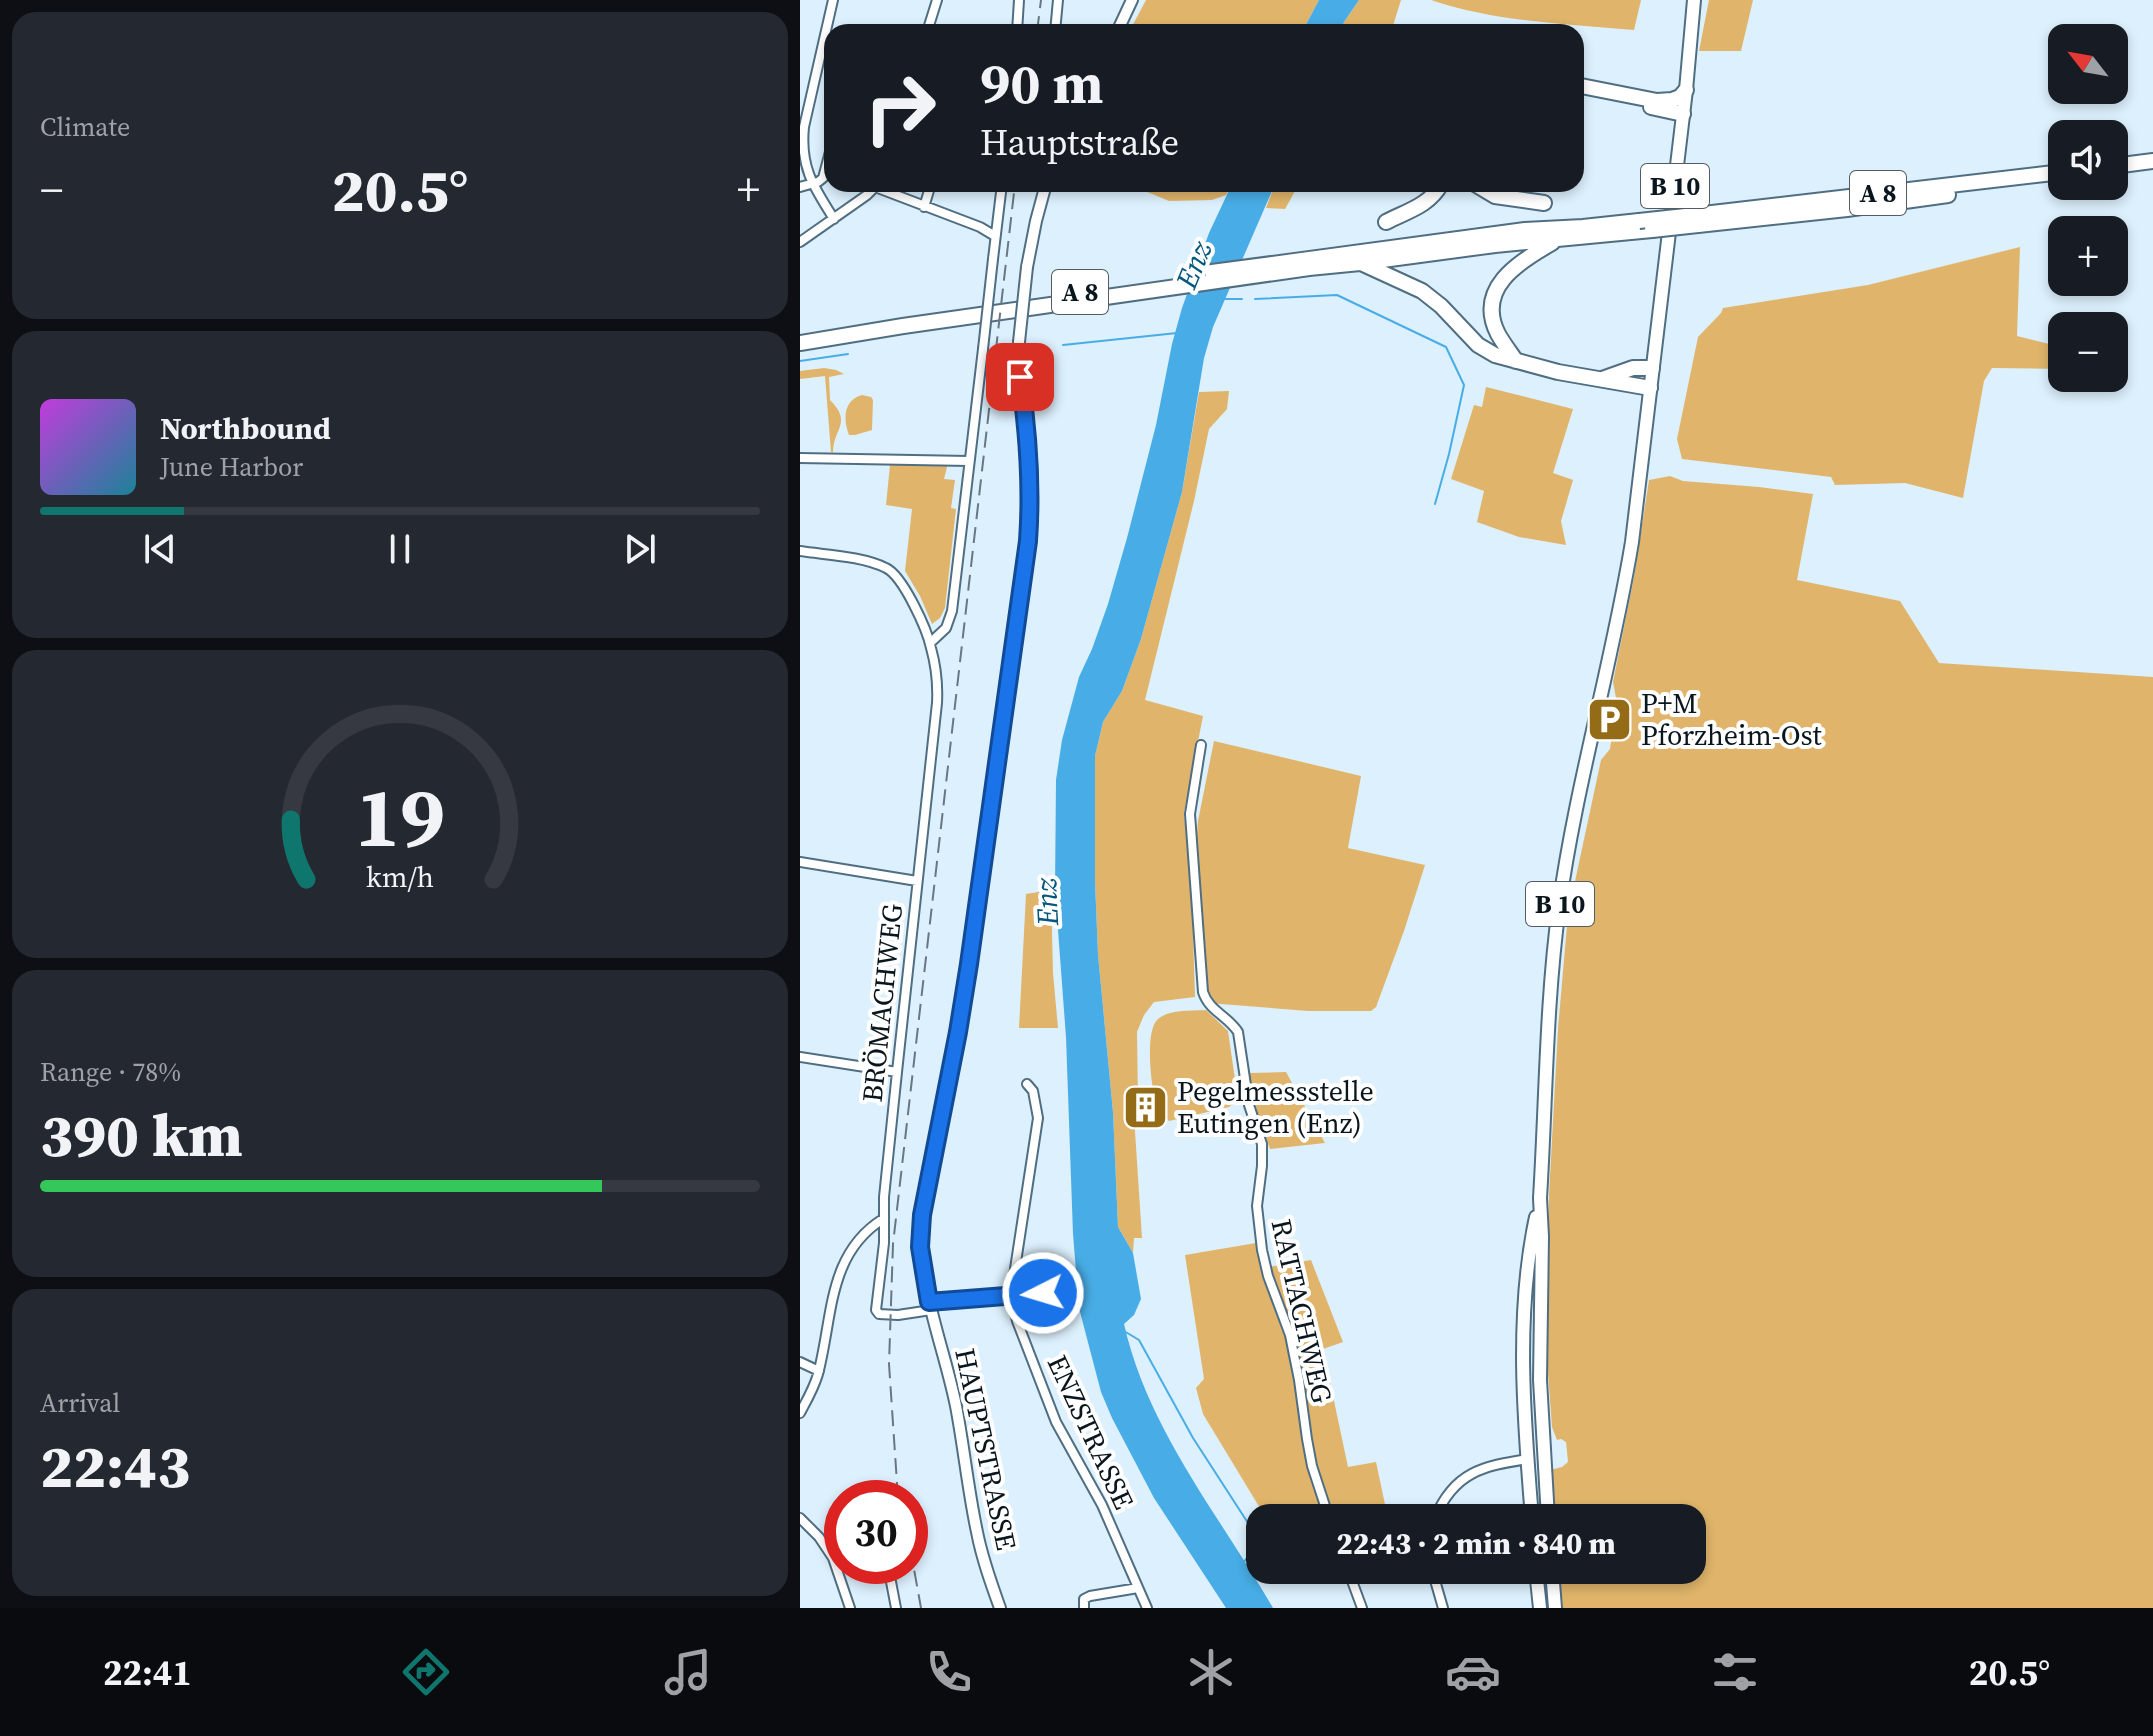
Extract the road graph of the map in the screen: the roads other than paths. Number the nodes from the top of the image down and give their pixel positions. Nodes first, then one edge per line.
1 (833, 0) edge
2 (937, 0) edge
3 (1019, 0) edge
4 (1058, 0) edge
5 (1132, 0) edge
6 (1694, 0) edge
7 (826, 24) edge
8 (930, 24) edge
9 (1018, 24) edge
10 (1056, 24) edge
11 (1121, 24) edge
12 (824, 33) edge
13 (1584, 87) edge
14 (1686, 90) junction
15 (1584, 93) edge
16 (1683, 114) junction
17 (2153, 161) edge
18 (2128, 164) edge
19 (2153, 171) edge
20 (824, 174) edge
21 (2048, 174) edge
22 (2128, 174) edge
23 (812, 183) junction
24 (2048, 183) edge
25 (800, 187) edge
26 (868, 192) edge
27 (890, 192) edge
28 (929, 192) edge
29 (1001, 192) edge
30 (1044, 192) edge
31 (1437, 192) edge
32 (1488, 192) edge
33 (1544, 203) dead end
34 (924, 207) junction
35 (834, 219) junction
36 (1696, 220) junction
37 (1386, 222) dead end
38 (1645, 226) junction
39 (995, 236) junction
40 (1557, 240) junction
41 (800, 242) edge
42 (1308, 263) junction
43 (1360, 263) junction
44 (1172, 283) junction
45 (800, 333) edge
46 (800, 343) edge
47 (1516, 361) junction
48 (1653, 362) junction
49 (1597, 380) junction
50 (1650, 388) junction
51 (800, 458) edge
52 (969, 461) junction
53 (800, 551) edge
54 (930, 643) junction
55 (1201, 745) dead end
56 (800, 862) edge
57 (917, 881) junction
58 (800, 1057) edge
59 (897, 1072) junction
60 (1027, 1084) dead end
61 (1540, 1198) junction
62 (883, 1219) junction
63 (1043, 1293) dead end
64 (1011, 1295) junction
65 (930, 1306) junction
66 (800, 1362) edge
67 (819, 1371) junction
68 (800, 1413) edge
69 (1527, 1428) junction
70 (1543, 1458) junction
71 (1528, 1459) junction
72 (1507, 1462) junction
73 (1325, 1504) edge
74 (1443, 1504) edge
75 (1531, 1504) edge
76 (1547, 1504) edge
77 (800, 1518) edge
78 (891, 1584) edge
79 (1353, 1584) edge
80 (1436, 1584) edge
81 (1537, 1584) edge
82 (1553, 1584) edge
83 (1138, 1588) junction
84 (850, 1608) edge
85 (896, 1608) edge
86 (1000, 1608) edge
87 (1084, 1608) edge
88 (1147, 1608) edge
89 (1362, 1608) edge
90 (1443, 1608) edge
91 (1540, 1608) edge
92 (1555, 1608) edge

1 - 7 street
2 - 8 street
3 - 9 street
4 - 10 street
5 - 11 street
6 - 14 main road, B 10
12 - 23 street
13 - 14 highway
14 - 16 main road, B 10
15 - 16 highway
16 - 48 main road, B 10
17 - 18 highway
19 - 22 highway
20 - 23 street
21 - 36 highway, A 8
23 - 25 street
23 - 35 street
24 - 36 highway, A 8
26 - 35 street
27 - 34 street
28 - 34 street
29 - 39 street
30 - 65 street, HAUPTSTRASSE, bridge
31 - 37 highway
32 - 33 highway
34 - 39 street
35 - 41 street
36 - 38 highway, A 8, bridge
38 - 40 highway, A 8
38 - 42 highway, A 8
39 - 52 street, bridge
40 - 43 highway, A 8
40 - 47 highway
42 - 43 highway, A 8
42 - 44 highway, A 8
43 - 47 highway
44 - 45 highway, A 8
44 - 46 highway, A 8
47 - 49 highway
48 - 49 highway
48 - 50 main road, B 10
49 - 50 highway
50 - 61 main road, B 10
51 - 52 street
52 - 54 street
53 - 54 street, BRÖMACHWEG
54 - 57 street, BRÖMACHWEG
55 - 73 street, RATTACHWEG
56 - 57 street
57 - 59 street, BRÖMACHWEG
58 - 59 street
59 - 62 street, BRÖMACHWEG
60 - 64 street, ENZSTRASSE
61 - 69 main road, B 10
61 - 70 main road, B 10
62 - 65 street, BRÖMACHWEG
62 - 67 street
63 - 64 street
64 - 65 street
64 - 83 street, ENZSTRASSE
65 - 86 street, HAUPTSTRASSE
66 - 67 street
67 - 68 street
69 - 71 main road, B 10
69 - 72 street
70 - 71 main road
70 - 76 main road, B 10
71 - 72 street
71 - 75 main road, B 10
72 - 74 street
77 - 84 street
78 - 85 street
79 - 89 street
80 - 90 street
81 - 91 main road
82 - 92 main road
83 - 87 street
83 - 88 street, ENZSTRASSE

